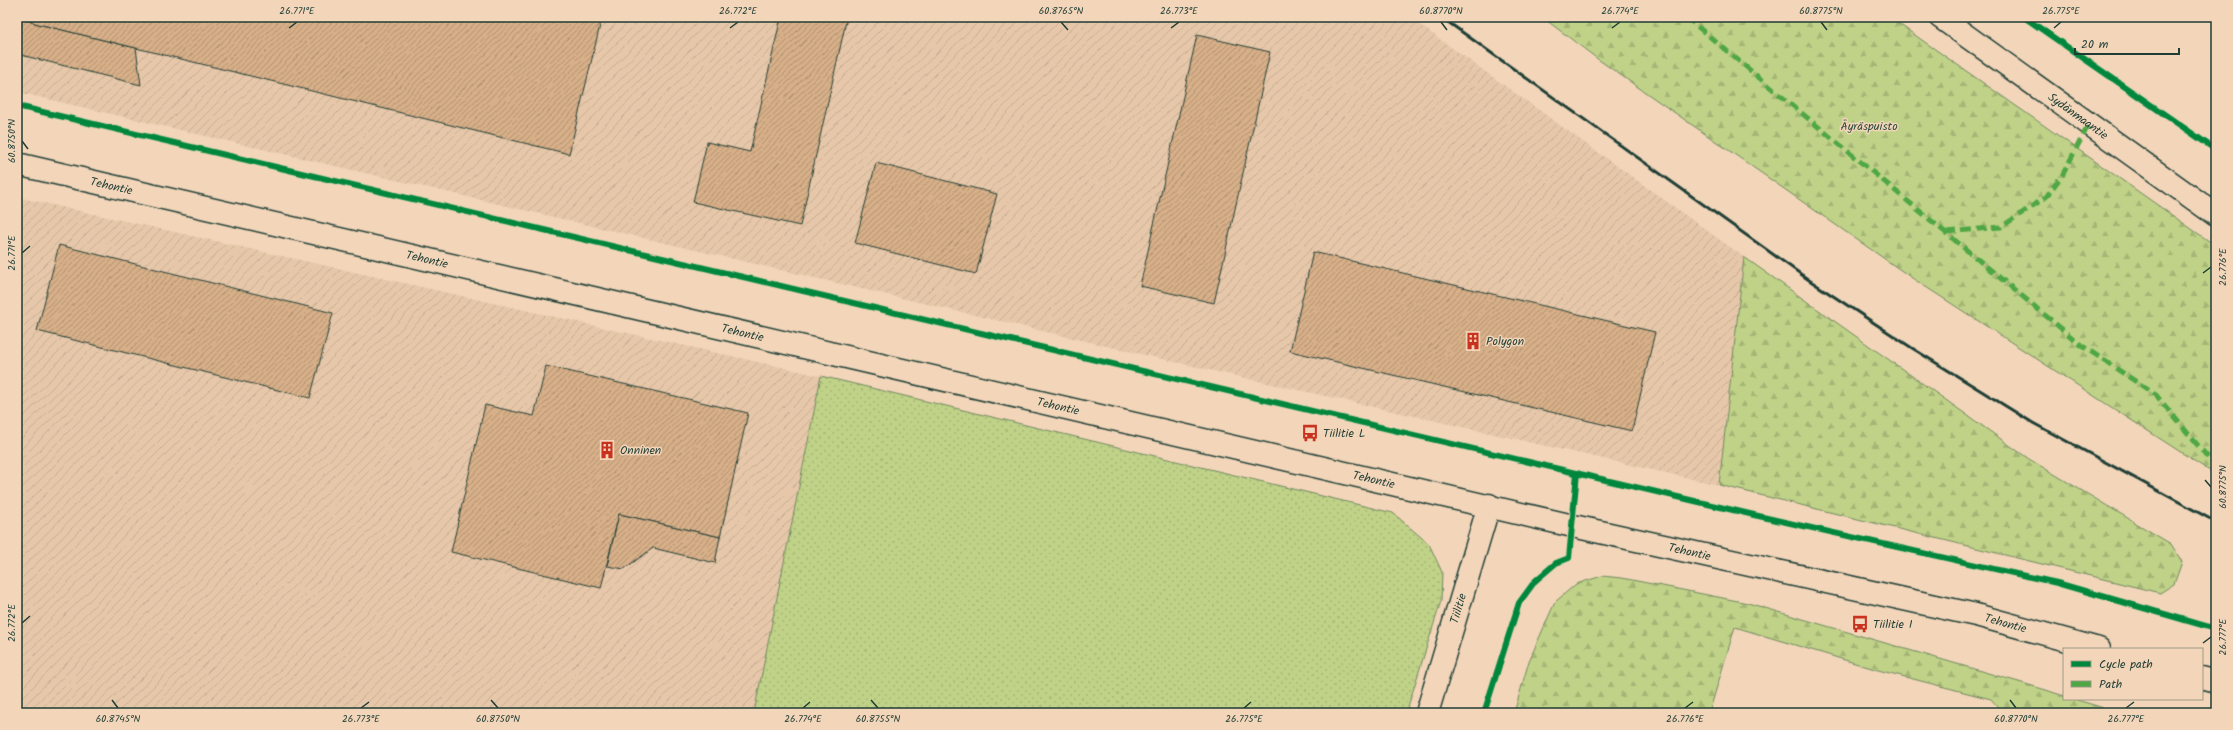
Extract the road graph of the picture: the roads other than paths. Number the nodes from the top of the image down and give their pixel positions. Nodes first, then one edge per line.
1 (1940, 17) edge
2 (17, 164) edge
3 (2216, 215) edge
4 (1489, 505) junction
5 (2094, 648) edge
6 (2203, 678) edge
7 (2216, 682) edge
8 (1427, 713) edge

1 - 3 street, Sydänmaantie
2 - 4 street, Tehontie
4 - 5 street, Tehontie
4 - 8 street, Tiilitie
6 - 7 street

